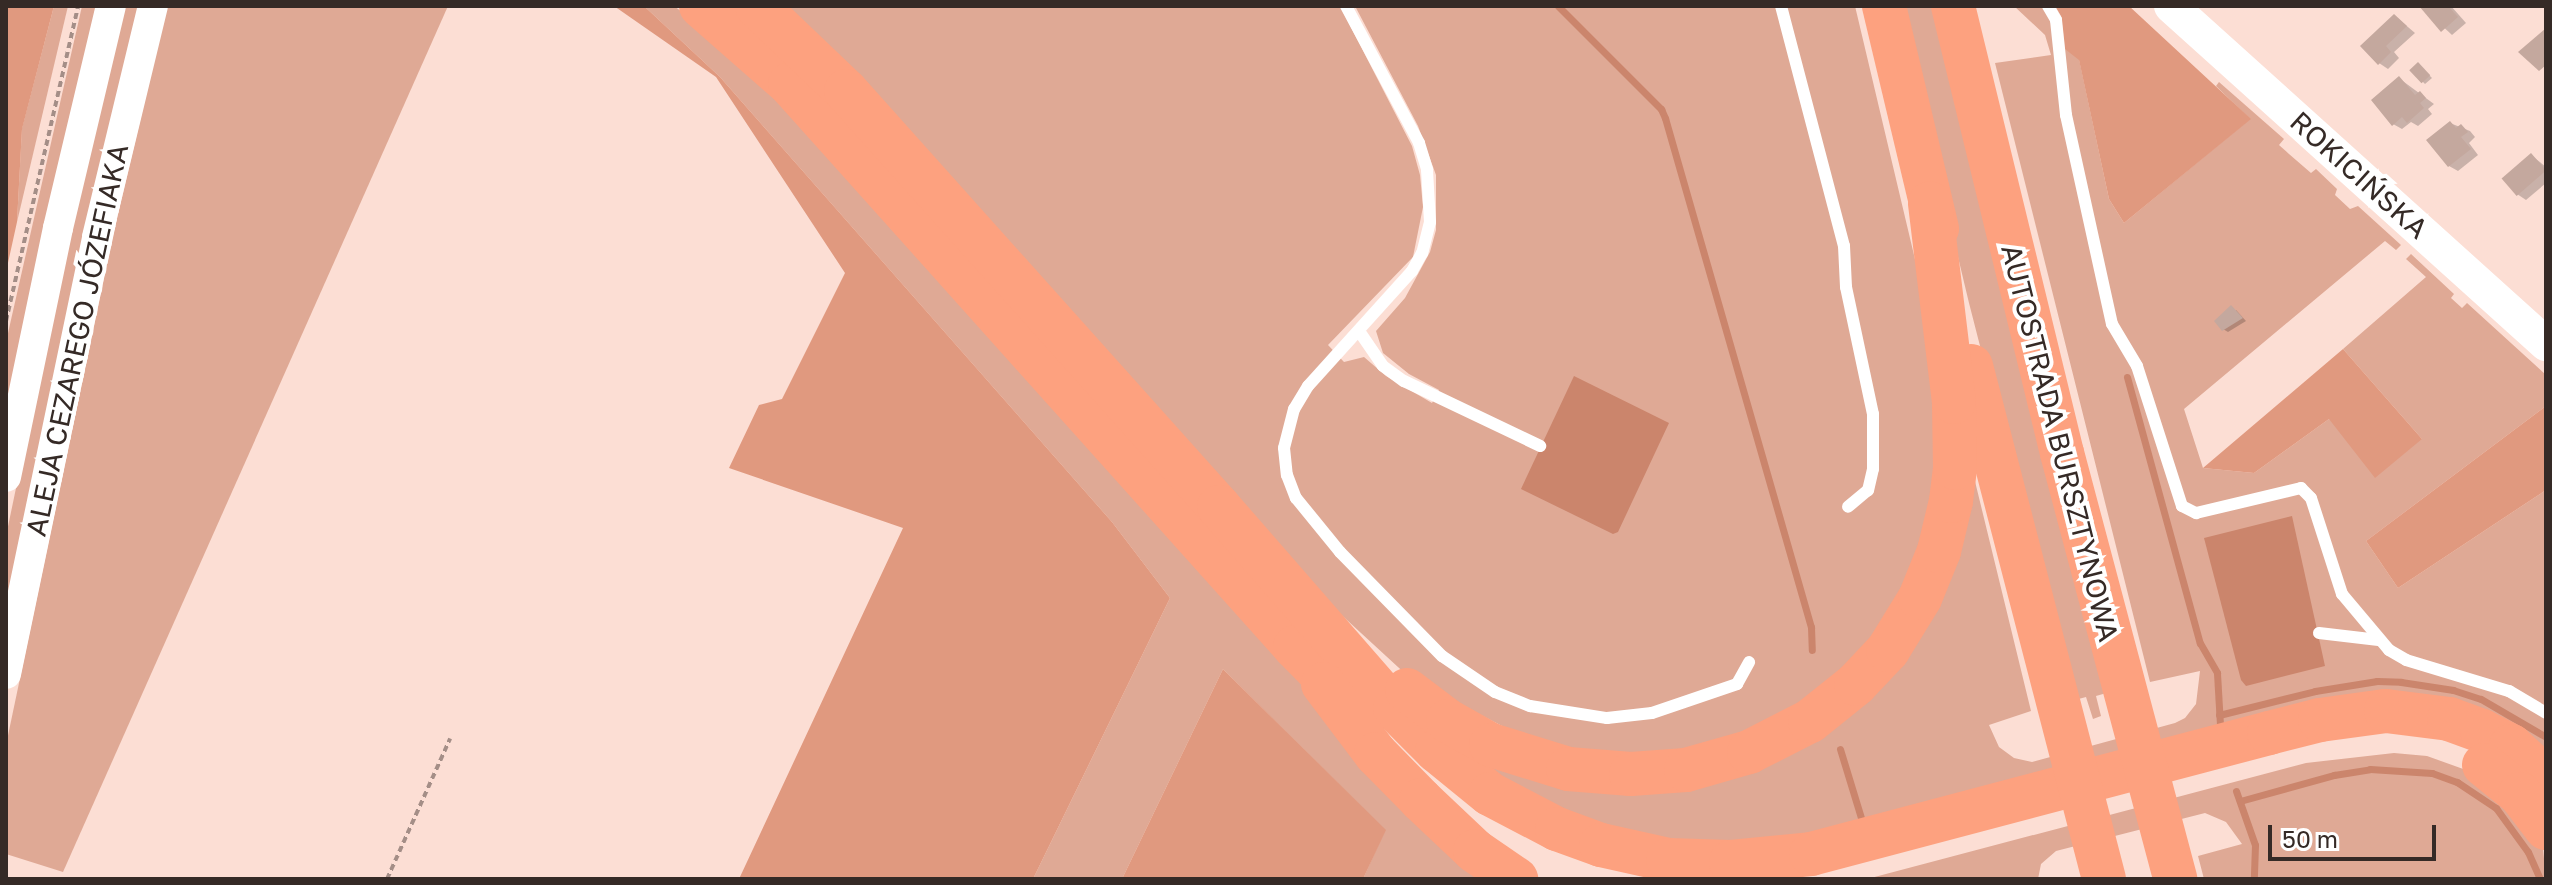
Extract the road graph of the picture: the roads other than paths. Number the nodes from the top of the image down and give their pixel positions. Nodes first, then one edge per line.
1 (111, 6) edge
2 (153, 6) edge
3 (701, 6) edge
4 (757, 6) edge
5 (1346, 6) edge
6 (1781, 6) edge
7 (1884, 6) edge
8 (1953, 6) edge
9 (2048, 6) edge
10 (2171, 6) edge
11 (1930, 203) junction
12 (1359, 331) junction
13 (2546, 344) edge
14 (1540, 446) dead end
15 (6, 477) edge
16 (1219, 507) junction
17 (1848, 507) dead end
18 (2319, 633) dead end
19 (2379, 640) junction
20 (1295, 647) junction
21 (1749, 662) dead end
22 (6, 674) edge
23 (2546, 713) edge
24 (2546, 778) edge
25 (2546, 828) edge
26 (2171, 867) edge
27 (2104, 877) edge
28 (1516, 879) edge
29 (1620, 879) edge
30 (1819, 879) edge

1 - 15 street, ALEJA CEZAREGO JÓZEFIAKA
2 - 22 street, ALEJA CEZAREGO JÓZEFIAKA
3 - 20 highway
4 - 16 highway
5 - 12 lane
6 - 17 lane
7 - 11 highway
8 - 26 highway, AUTOSTRADA BURSZTYNOWA
9 - 19 lane
10 - 13 main road, ROKICIŃSKA
11 - 16 highway
11 - 27 highway
12 - 14 lane
12 - 21 lane
16 - 24 highway
18 - 19 lane
19 - 23 lane
20 - 28 highway
20 - 29 highway
25 - 30 highway

